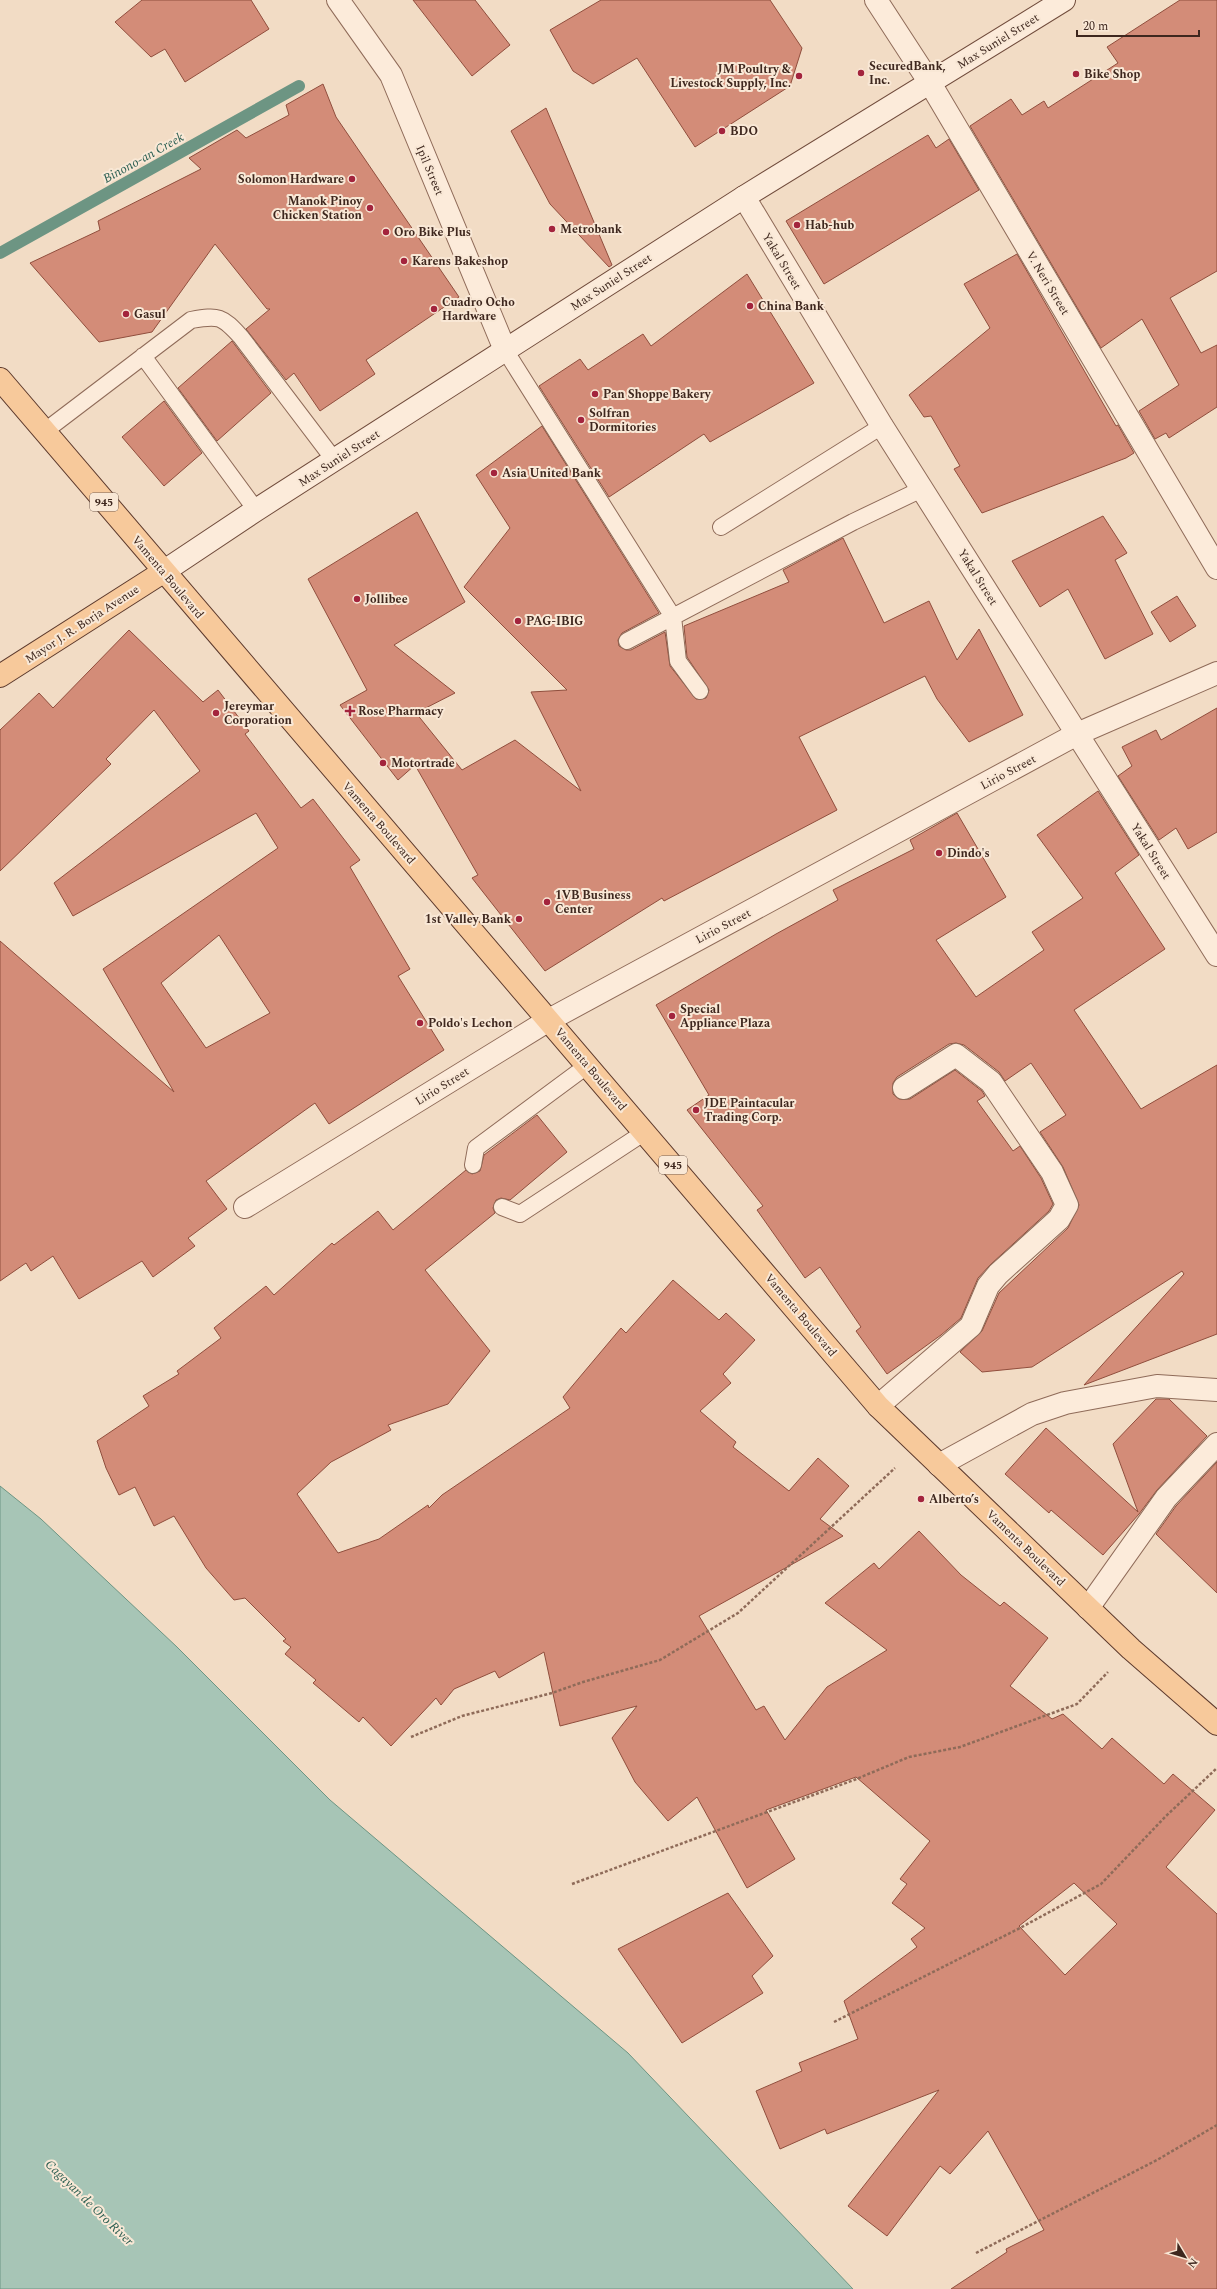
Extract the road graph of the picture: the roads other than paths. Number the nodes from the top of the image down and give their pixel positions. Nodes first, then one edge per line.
1 (338, 0) edge
2 (876, 0) edge
3 (1064, 0) edge
4 (930, 83) junction
5 (744, 197) junction
6 (505, 350) junction
7 (143, 356) junction
8 (0, 378) edge
9 (882, 426) junction
10 (45, 431) junction
11 (335, 461) junction
12 (922, 489) junction
13 (256, 510) junction
14 (721, 527) dead end
15 (1217, 568) edge
16 (163, 572) junction
17 (673, 617) junction
18 (627, 641) dead end
19 (1217, 673) edge
20 (0, 676) edge
21 (700, 691) dead end
22 (1077, 734) junction
23 (1217, 955) edge
24 (549, 1020) junction
25 (588, 1066) junction
26 (904, 1088) dead end
27 (645, 1132) junction
28 (473, 1165) dead end
29 (502, 1206) dead end
30 (245, 1207) dead end
31 (1217, 1390) edge
32 (878, 1406) junction
33 (1217, 1444) edge
34 (939, 1465) junction
35 (1088, 1608) junction
36 (1217, 1724) edge

1 - 6 street, Ipil Street
2 - 4 street, V. Neri Street
3 - 4 street, Max Suniel Street
4 - 5 street, Max Suniel Street
4 - 15 street, V. Neri Street
5 - 6 street, Max Suniel Street
5 - 9 street, Yakal Street
6 - 11 street, Max Suniel Street
6 - 17 lane
7 - 10 lane
7 - 11 lane
7 - 13 lane
8 - 10 main road, Vamenta Boulevard / 945
9 - 12 street, Yakal Street
9 - 14 lane
10 - 16 main road, Vamenta Boulevard / 945
11 - 13 street, Max Suniel Street
12 - 17 lane
12 - 22 street, Yakal Street
13 - 16 street, Max Suniel Street
16 - 20 main road, Mayor J. R. Borja Avenue
16 - 24 main road, Vamenta Boulevard / 945
17 - 18 lane
17 - 21 lane
19 - 22 street, Lirio Street
22 - 23 street, Yakal Street
22 - 24 street, Lirio Street
24 - 25 main road, Vamenta Boulevard / 945
24 - 30 street, Lirio Street
25 - 27 main road, Vamenta Boulevard / 945
25 - 28 lane
26 - 32 street
27 - 29 lane
27 - 32 main road, Vamenta Boulevard / 945
31 - 34 street
32 - 34 main road, Vamenta Boulevard / 945
33 - 35 street
34 - 35 main road, Vamenta Boulevard / 945
35 - 36 main road, Vamenta Boulevard / 945

